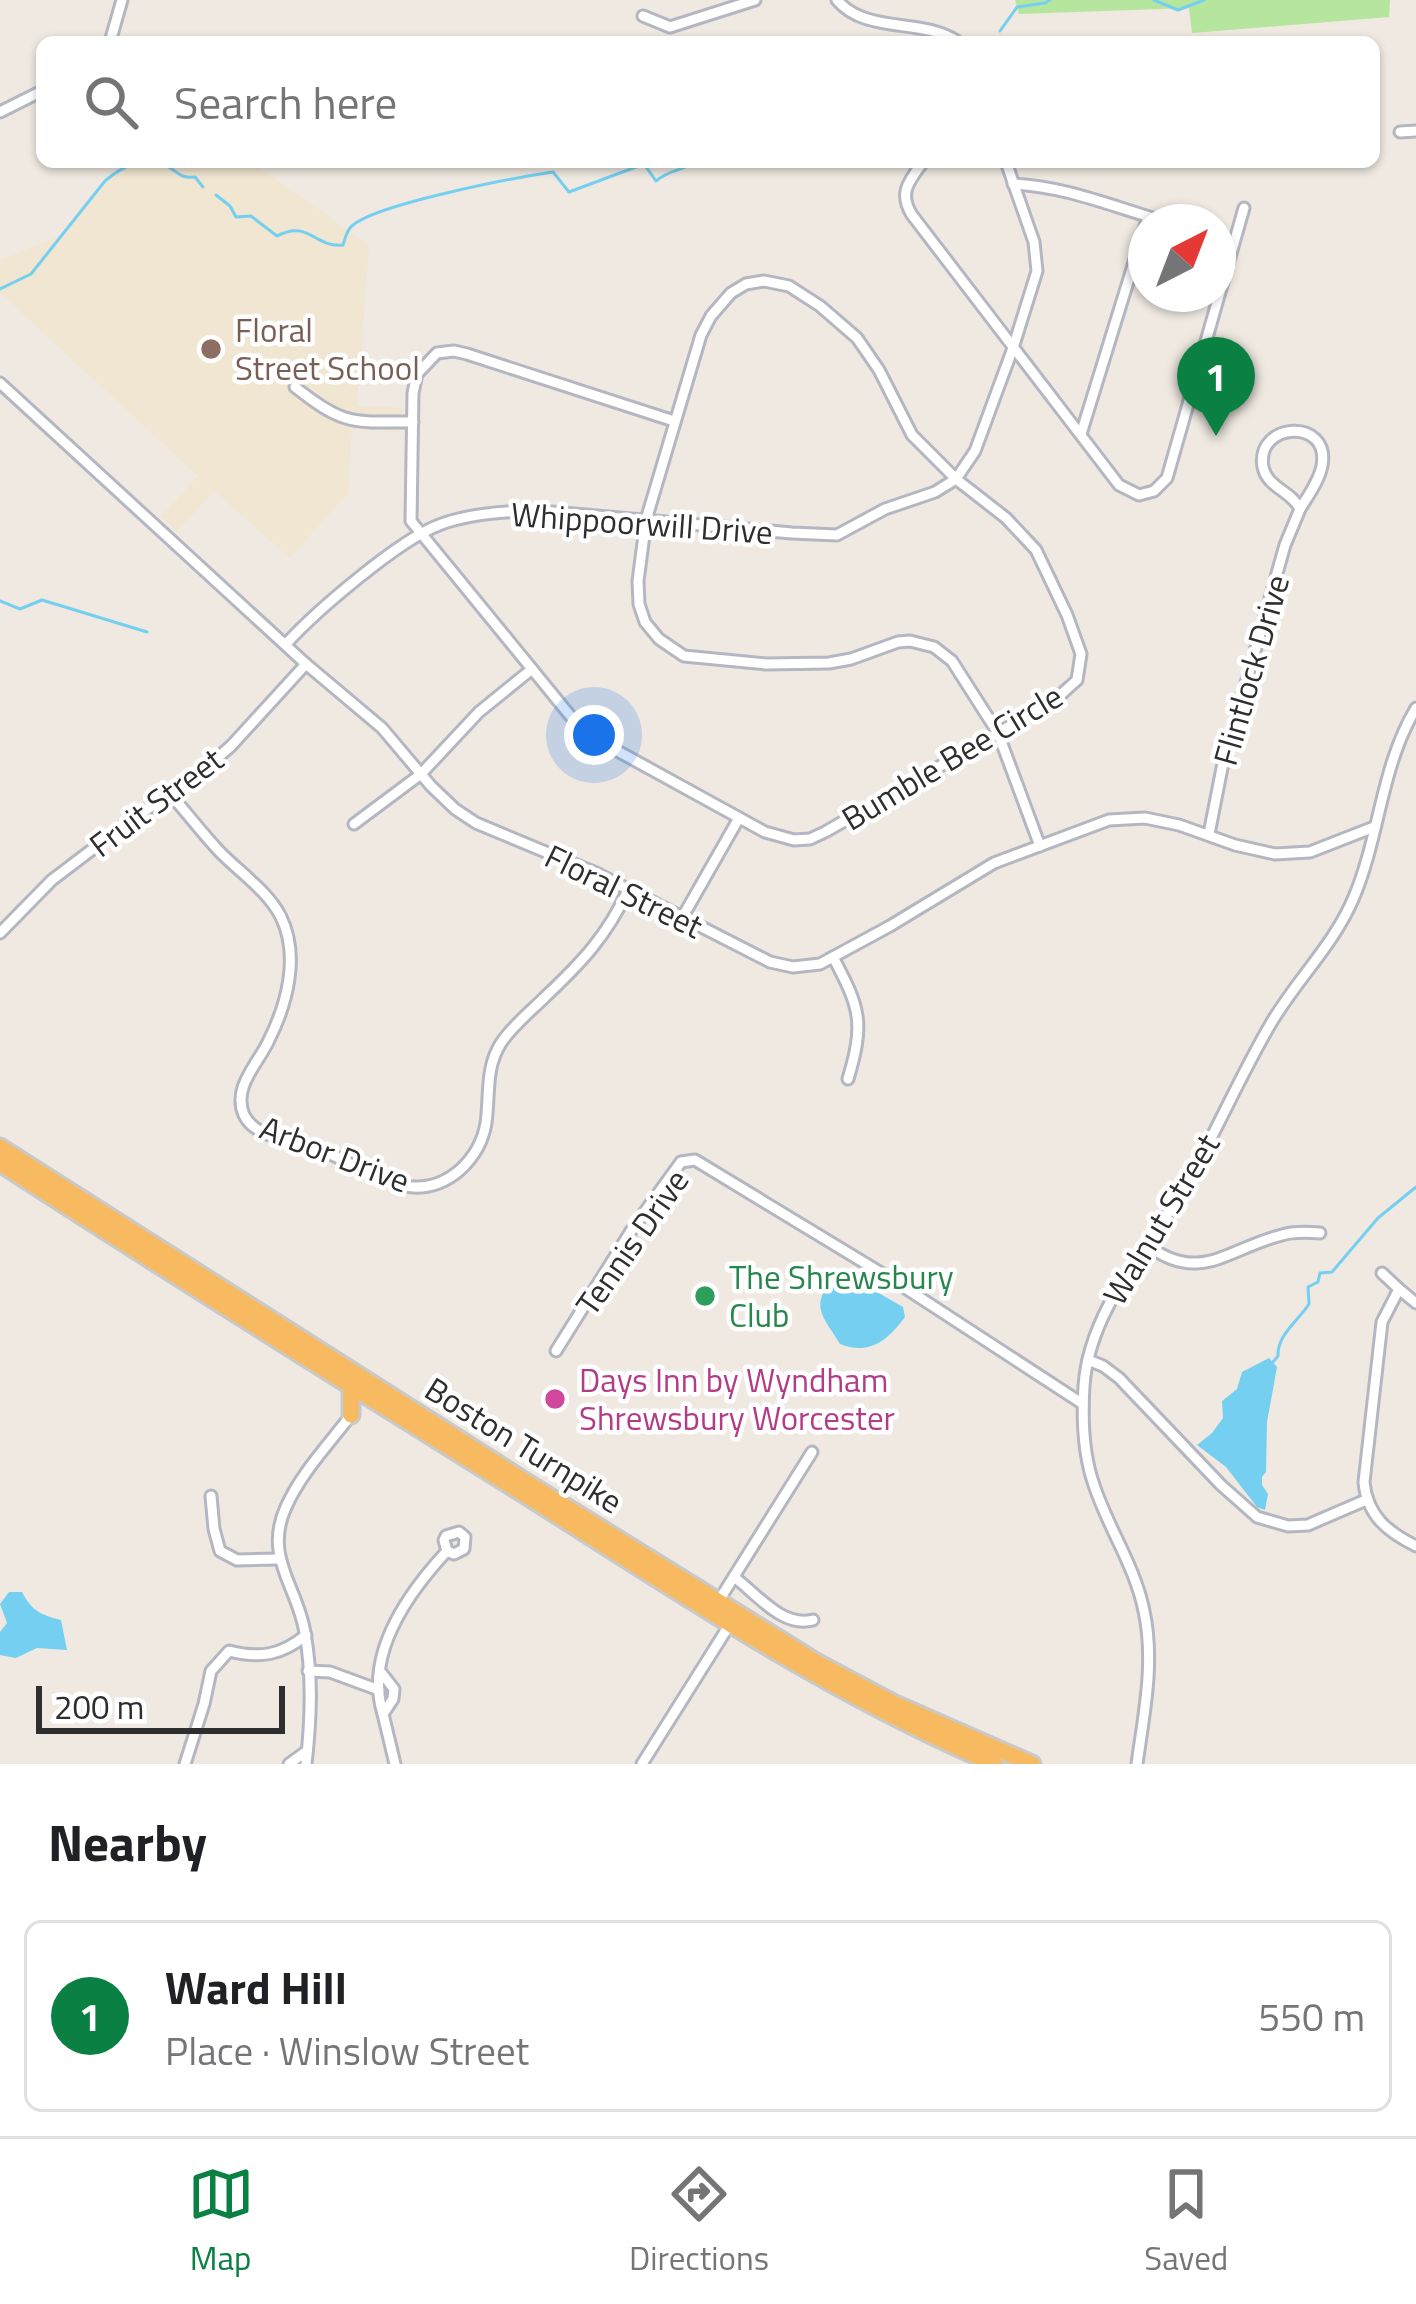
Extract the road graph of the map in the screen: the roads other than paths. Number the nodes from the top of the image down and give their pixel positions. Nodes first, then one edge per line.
1 (122, 0) edge
2 (755, 0) edge
3 (837, 0) edge
4 (643, 16) dead end
5 (112, 36) edge
6 (947, 36) edge
7 (36, 95) edge
8 (0, 112) edge
9 (1416, 131) edge
10 (1400, 132) dead end
11 (919, 168) edge
12 (1008, 168) edge
13 (1013, 184) junction
14 (1244, 208) dead end
15 (1128, 210) edge
16 (1236, 234) edge
17 (1128, 282) edge
18 (1214, 312) edge
19 (1013, 348) junction
20 (0, 382) edge
21 (295, 387) dead end
22 (674, 421) junction
23 (412, 422) junction
24 (1081, 434) junction
25 (956, 478) junction
26 (1300, 509) junction
27 (646, 520) junction
28 (421, 534) junction
29 (286, 644) junction
30 (306, 664) junction
31 (532, 669) junction
32 (1416, 708) edge
33 (998, 733) junction
34 (421, 773) junction
35 (171, 795) junction
36 (739, 818) junction
37 (354, 824) dead end
38 (1374, 827) junction
39 (1209, 834) junction
40 (1040, 846) junction
41 (628, 890) junction
42 (682, 918) junction
43 (0, 933) edge
44 (833, 957) junction
45 (848, 1078) dead end
46 (0, 1147) edge
47 (0, 1163) edge
48 (1320, 1233) dead end
49 (1147, 1245) junction
50 (1382, 1273) dead end
51 (1400, 1289) junction
52 (1416, 1303) edge
53 (556, 1351) dead end
54 (1088, 1360) junction
55 (351, 1386) junction
56 (374, 1401) junction
57 (1083, 1404) junction
58 (351, 1414) junction
59 (812, 1452) dead end
60 (211, 1496) dead end
61 (1366, 1500) junction
62 (1416, 1546) edge
63 (447, 1551) dead end
64 (279, 1559) junction
65 (734, 1577) junction
66 (718, 1602) junction
67 (813, 1620) dead end
68 (730, 1624) junction
69 (306, 1635) junction
70 (286, 1650) junction
71 (308, 1658) junction
72 (380, 1670) junction
73 (308, 1671) junction
74 (379, 1690) junction
75 (383, 1714) junction
76 (308, 1750) junction
77 (184, 1764) edge
78 (289, 1764) edge
79 (306, 1764) edge
80 (395, 1764) edge
81 (642, 1764) edge
82 (995, 1764) edge
83 (1032, 1764) edge
84 (1137, 1764) edge

1 - 5 street
2 - 4 street
3 - 6 street
7 - 8 street
9 - 10 street
11 - 19 street
12 - 13 street
13 - 15 street
13 - 19 street
14 - 16 street
17 - 24 street
18 - 24 street
19 - 24 street
19 - 25 street
20 - 29 street, Floral Street
21 - 23 street
22 - 23 street
22 - 25 street, Bumble Bee Circle
22 - 27 street, Bumble Bee Circle
23 - 28 street
25 - 27 street, Whippoorwill Drive
25 - 33 street, Bumble Bee Circle
26 - 26 street, Flintlock Drive
26 - 39 street, Flintlock Drive
27 - 28 street, Whippoorwill Drive
27 - 33 street, Bumble Bee Circle
28 - 29 street, Whippoorwill Drive
28 - 31 street, Bumble Bee Circle
29 - 30 street, Floral Street
30 - 34 street, Floral Street
30 - 35 street, Fruit Street
31 - 34 street
31 - 36 street, Bumble Bee Circle
32 - 38 street, Walnut Street
33 - 36 street, Bumble Bee Circle
33 - 40 street, Bumble Bee Circle
34 - 37 street
34 - 41 street, Floral Street
35 - 41 street, Arbor Drive
35 - 43 street, Fruit Street
36 - 42 street
38 - 39 street, Floral Street
38 - 49 street, Walnut Street
39 - 40 street, Floral Street
40 - 44 street, Floral Street
41 - 42 street, Floral Street
42 - 44 street, Floral Street
44 - 45 street
46 - 66 highway, Boston Turnpike
47 - 55 highway, Boston Turnpike
48 - 49 street
49 - 54 street, Walnut Street
50 - 51 street
51 - 52 street
51 - 61 street
53 - 57 street, Tennis Drive
54 - 57 street, Walnut Street
54 - 61 street
55 - 56 highway, Boston Turnpike
55 - 58 highway
56 - 58 highway
56 - 68 highway, Boston Turnpike
57 - 84 street, Walnut Street
58 - 64 street
59 - 65 street
60 - 64 street
61 - 62 street
63 - 72 street
64 - 69 street
65 - 66 street
65 - 67 street
66 - 83 highway, Boston Turnpike
68 - 81 street
68 - 82 highway, Boston Turnpike
69 - 70 street
69 - 71 street
70 - 71 street
70 - 77 street
71 - 73 street
72 - 74 street
72 - 75 street
73 - 74 street
73 - 76 street
74 - 75 street
75 - 80 street
76 - 78 street
76 - 79 street

